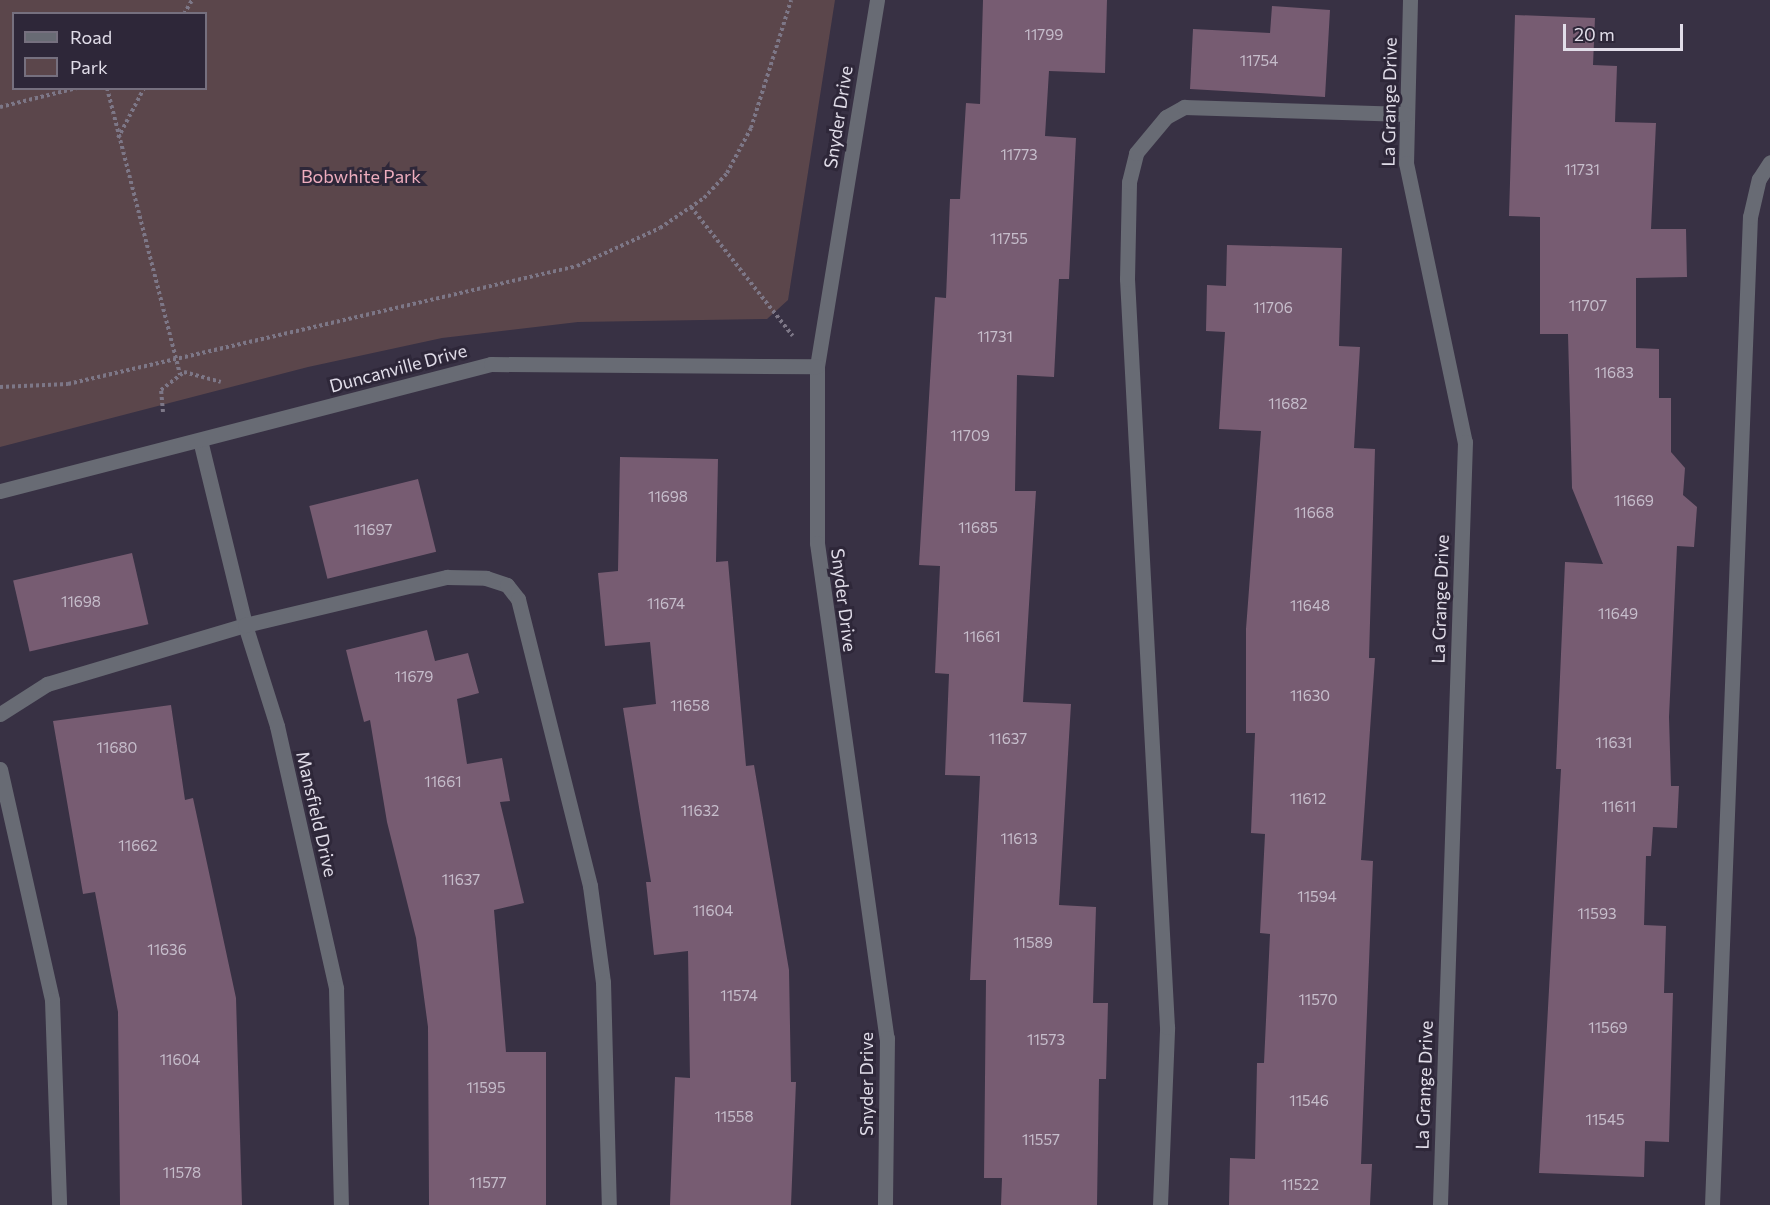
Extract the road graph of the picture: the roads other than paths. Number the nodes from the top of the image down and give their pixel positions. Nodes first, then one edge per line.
1 (877, 0) edge
2 (1410, 0) edge
3 (1406, 114) junction
4 (1770, 162) edge
5 (817, 366) junction
6 (200, 440) junction
7 (0, 491) edge
8 (245, 625) junction
9 (0, 714) edge
10 (0, 770) edge
11 (59, 1205) edge
12 (341, 1205) edge
13 (609, 1205) edge
14 (885, 1205) edge
15 (1160, 1205) edge
16 (1440, 1205) edge
17 (1712, 1205) edge

1 - 5 street, Snyder Drive
2 - 3 street, La Grange Drive
3 - 15 street
3 - 16 street, La Grange Drive
4 - 17 street
5 - 6 street, Duncanville Drive
5 - 14 street, Snyder Drive
6 - 7 street, Duncanville Drive
6 - 8 street, Mansfield Drive
8 - 9 street
8 - 12 street, Mansfield Drive
8 - 13 street
10 - 11 street

